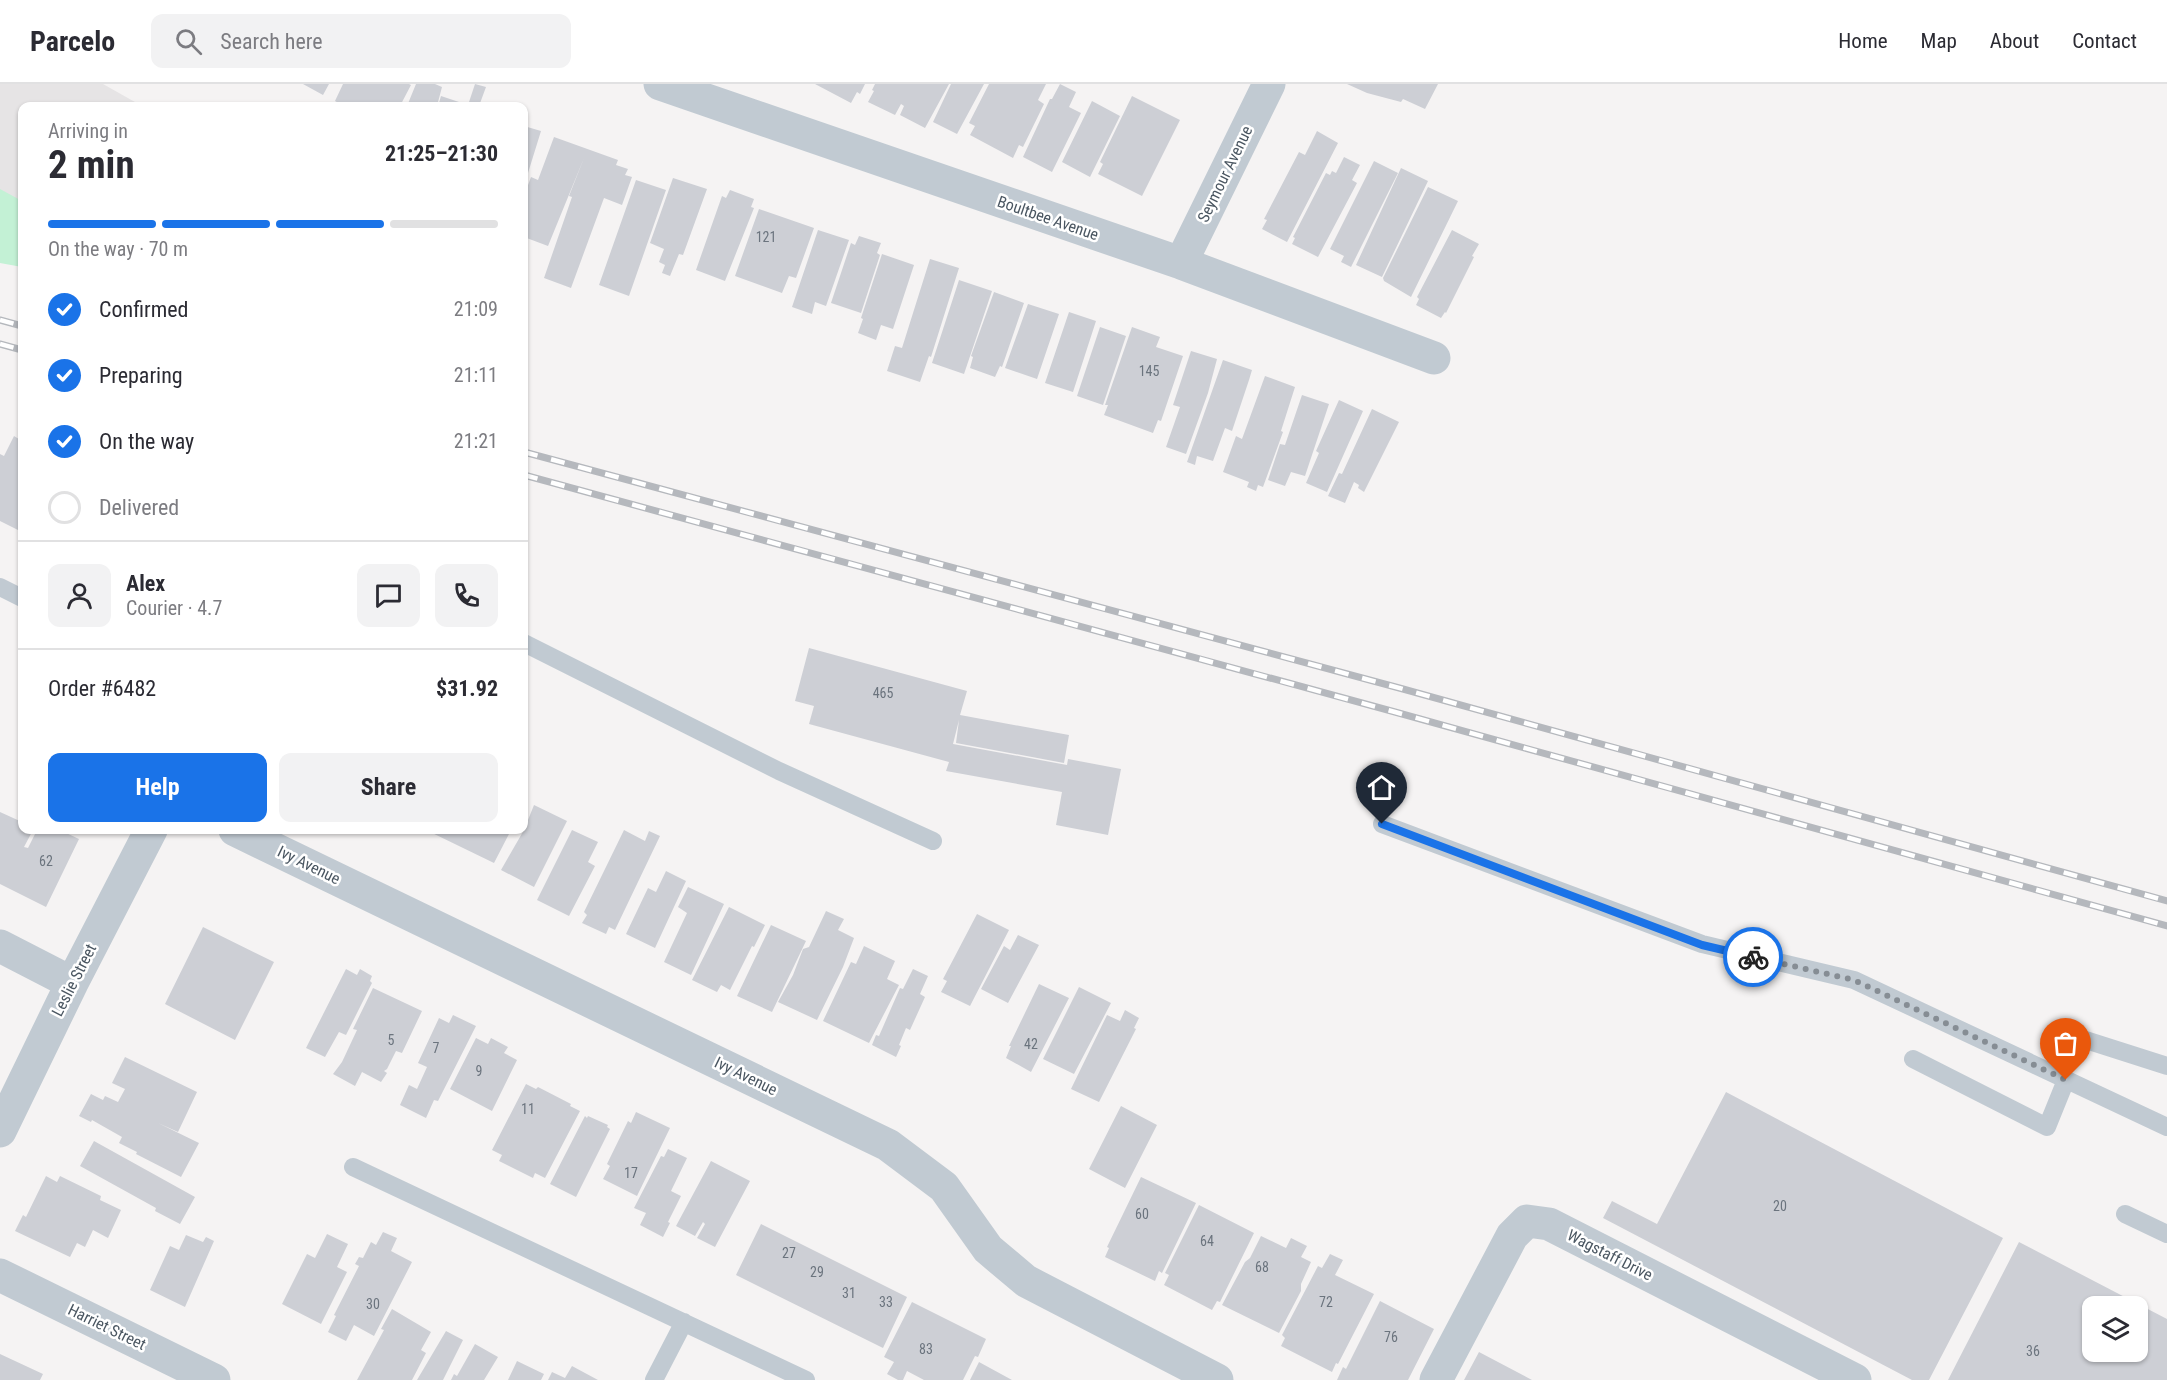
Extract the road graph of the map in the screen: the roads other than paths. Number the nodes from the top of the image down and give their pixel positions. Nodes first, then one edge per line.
1 (660, 84) edge
2 (1269, 84) edge
3 (705, 91) edge
4 (1181, 263) junction
5 (1434, 358) dead end
6 (0, 587) edge
7 (18, 596) edge
8 (528, 645) edge
9 (1382, 824) dead end
10 (149, 834) edge
11 (243, 834) edge
12 (933, 841) dead end
13 (0, 946) edge
14 (72, 983) junction
15 (2067, 1034) dead end
16 (1913, 1059) dead end
17 (2167, 1066) edge
18 (2066, 1080) junction
19 (2167, 1127) edge
20 (0, 1131) edge
21 (353, 1167) dead end
22 (2125, 1214) dead end
23 (2167, 1233) edge
24 (0, 1275) edge
25 (684, 1322) junction
26 (213, 1380) edge
27 (654, 1380) edge
28 (806, 1380) edge
29 (1217, 1380) edge
30 (1436, 1380) edge
31 (1855, 1380) edge

1 - 3 street, Boultbee Avenue
2 - 4 street, Seymour Avenue
3 - 4 street, Boultbee Avenue
4 - 5 street, Boultbee Avenue
6 - 7 lane
8 - 12 lane
9 - 18 lane
10 - 14 street, Leslie Street
11 - 29 street, Ivy Avenue
13 - 14 street
14 - 20 street, Leslie Street
15 - 17 lane
16 - 18 lane
18 - 19 lane
21 - 25 lane
22 - 23 lane
24 - 26 street, Harriet Street
25 - 27 lane
25 - 28 lane
30 - 31 street, Wagstaff Drive

